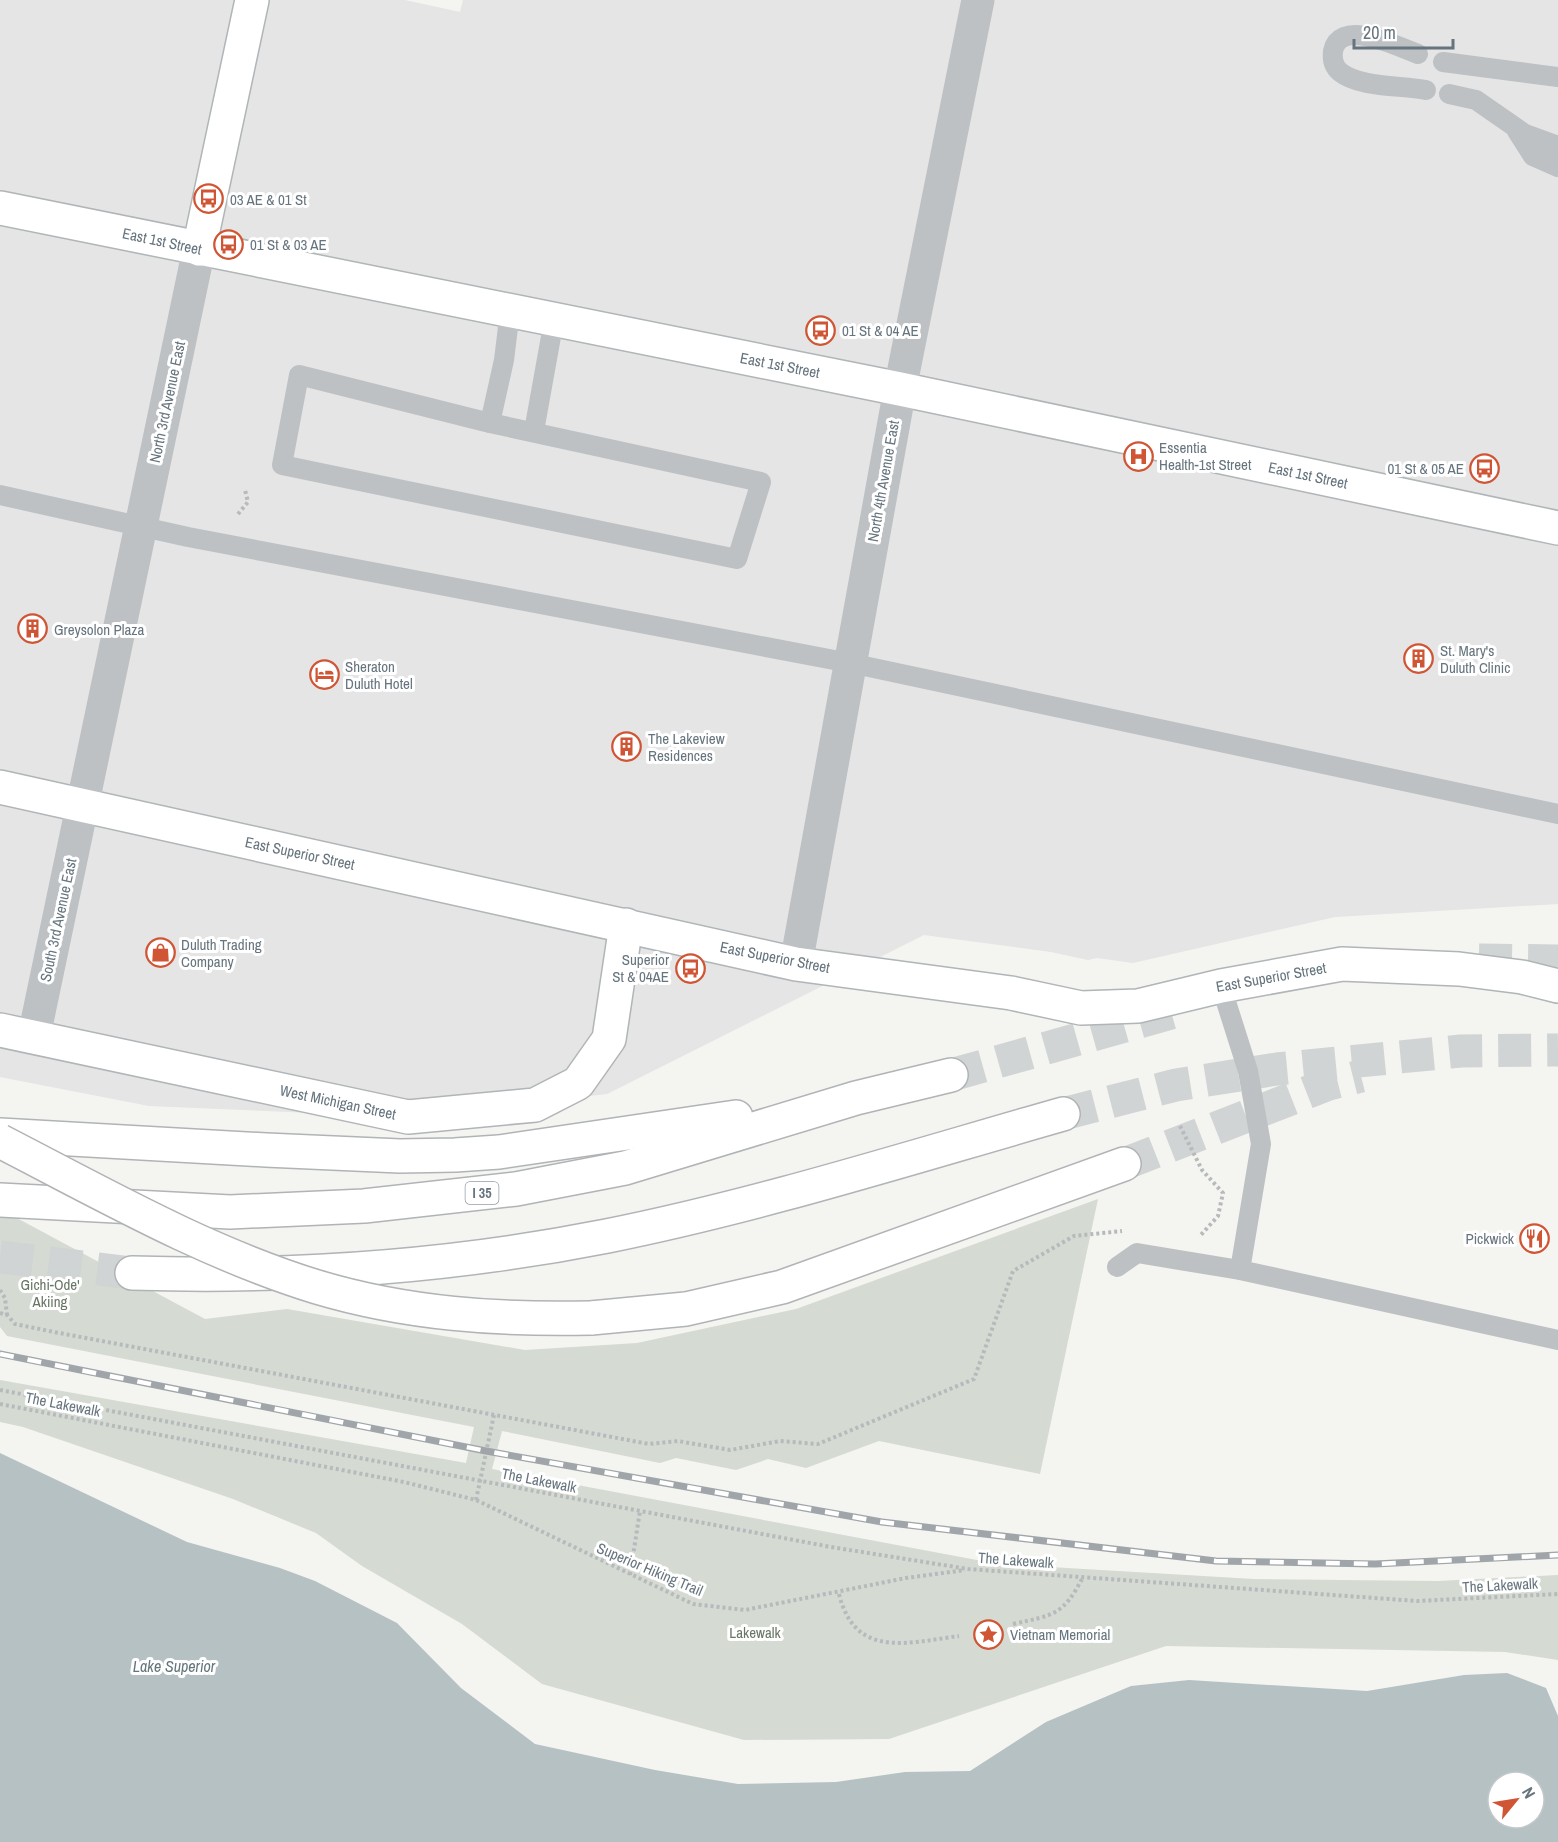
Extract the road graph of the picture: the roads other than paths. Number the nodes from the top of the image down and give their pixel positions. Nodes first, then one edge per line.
1 (252, 0) edge
2 (978, 0) edge
3 (1418, 54) dead end
4 (1443, 62) dead end
5 (1480, 68) junction
6 (1558, 77) edge
7 (1426, 90) dead end
8 (1449, 94) dead end
9 (1476, 99) junction
10 (1514, 126) junction
11 (1558, 146) edge
12 (1558, 166) edge
13 (0, 208) edge
14 (199, 249) junction
15 (510, 311) junction
16 (554, 320) junction
17 (900, 389) junction
18 (490, 423) junction
19 (534, 431) junction
20 (0, 495) edge
21 (140, 526) junction
22 (1558, 528) edge
23 (850, 663) junction
24 (0, 786) edge
25 (83, 804) junction
26 (1558, 814) edge
27 (626, 925) junction
28 (795, 964) junction
29 (1221, 986) junction
30 (1558, 986) edge
31 (0, 1030) edge
32 (34, 1036) junction
33 (951, 1075) tunnel mouth
34 (856, 1098) junction
35 (1063, 1114) tunnel mouth
36 (0, 1135) edge
37 (0, 1141) edge
38 (1124, 1164) tunnel mouth
39 (0, 1200) edge
40 (1117, 1267) dead end
41 (1240, 1270) junction
42 (132, 1274) tunnel mouth
43 (1558, 1340) edge

1 - 14 main road, North 3rd Avenue East
2 - 17 street, North 4th Avenue East
3 - 7 lane
4 - 5 lane
5 - 6 lane
5 - 9 lane
8 - 9 lane
9 - 10 lane
10 - 11 lane
10 - 12 lane
13 - 14 main road, East 1st Street
14 - 15 main road, East 1st Street
14 - 21 street, North 3rd Avenue East
15 - 16 main road, East 1st Street
15 - 18 lane
16 - 17 main road, East 1st Street
16 - 19 lane
17 - 22 main road, East 1st Street
17 - 23 street, North 4th Avenue East
18 - 19 lane
18 - 19 lane
20 - 21 lane
21 - 23 lane
21 - 25 street, North 3rd Avenue East
23 - 26 lane
23 - 28 street, North 4th Avenue East
24 - 25 main road, East Superior Street
25 - 27 main road, East Superior Street
25 - 32 street, South 3rd Avenue East
27 - 28 main road, East Superior Street
27 - 32 main road, West Michigan Street
28 - 29 main road, East Superior Street
29 - 30 main road, East Superior Street
29 - 41 lane
31 - 32 main road, West Michigan Street
33 - 34 main road, I 35
34 - 36 main road
34 - 39 main road, I 35
35 - 42 main road
37 - 38 main road, bridge
40 - 41 lane
41 - 43 lane

